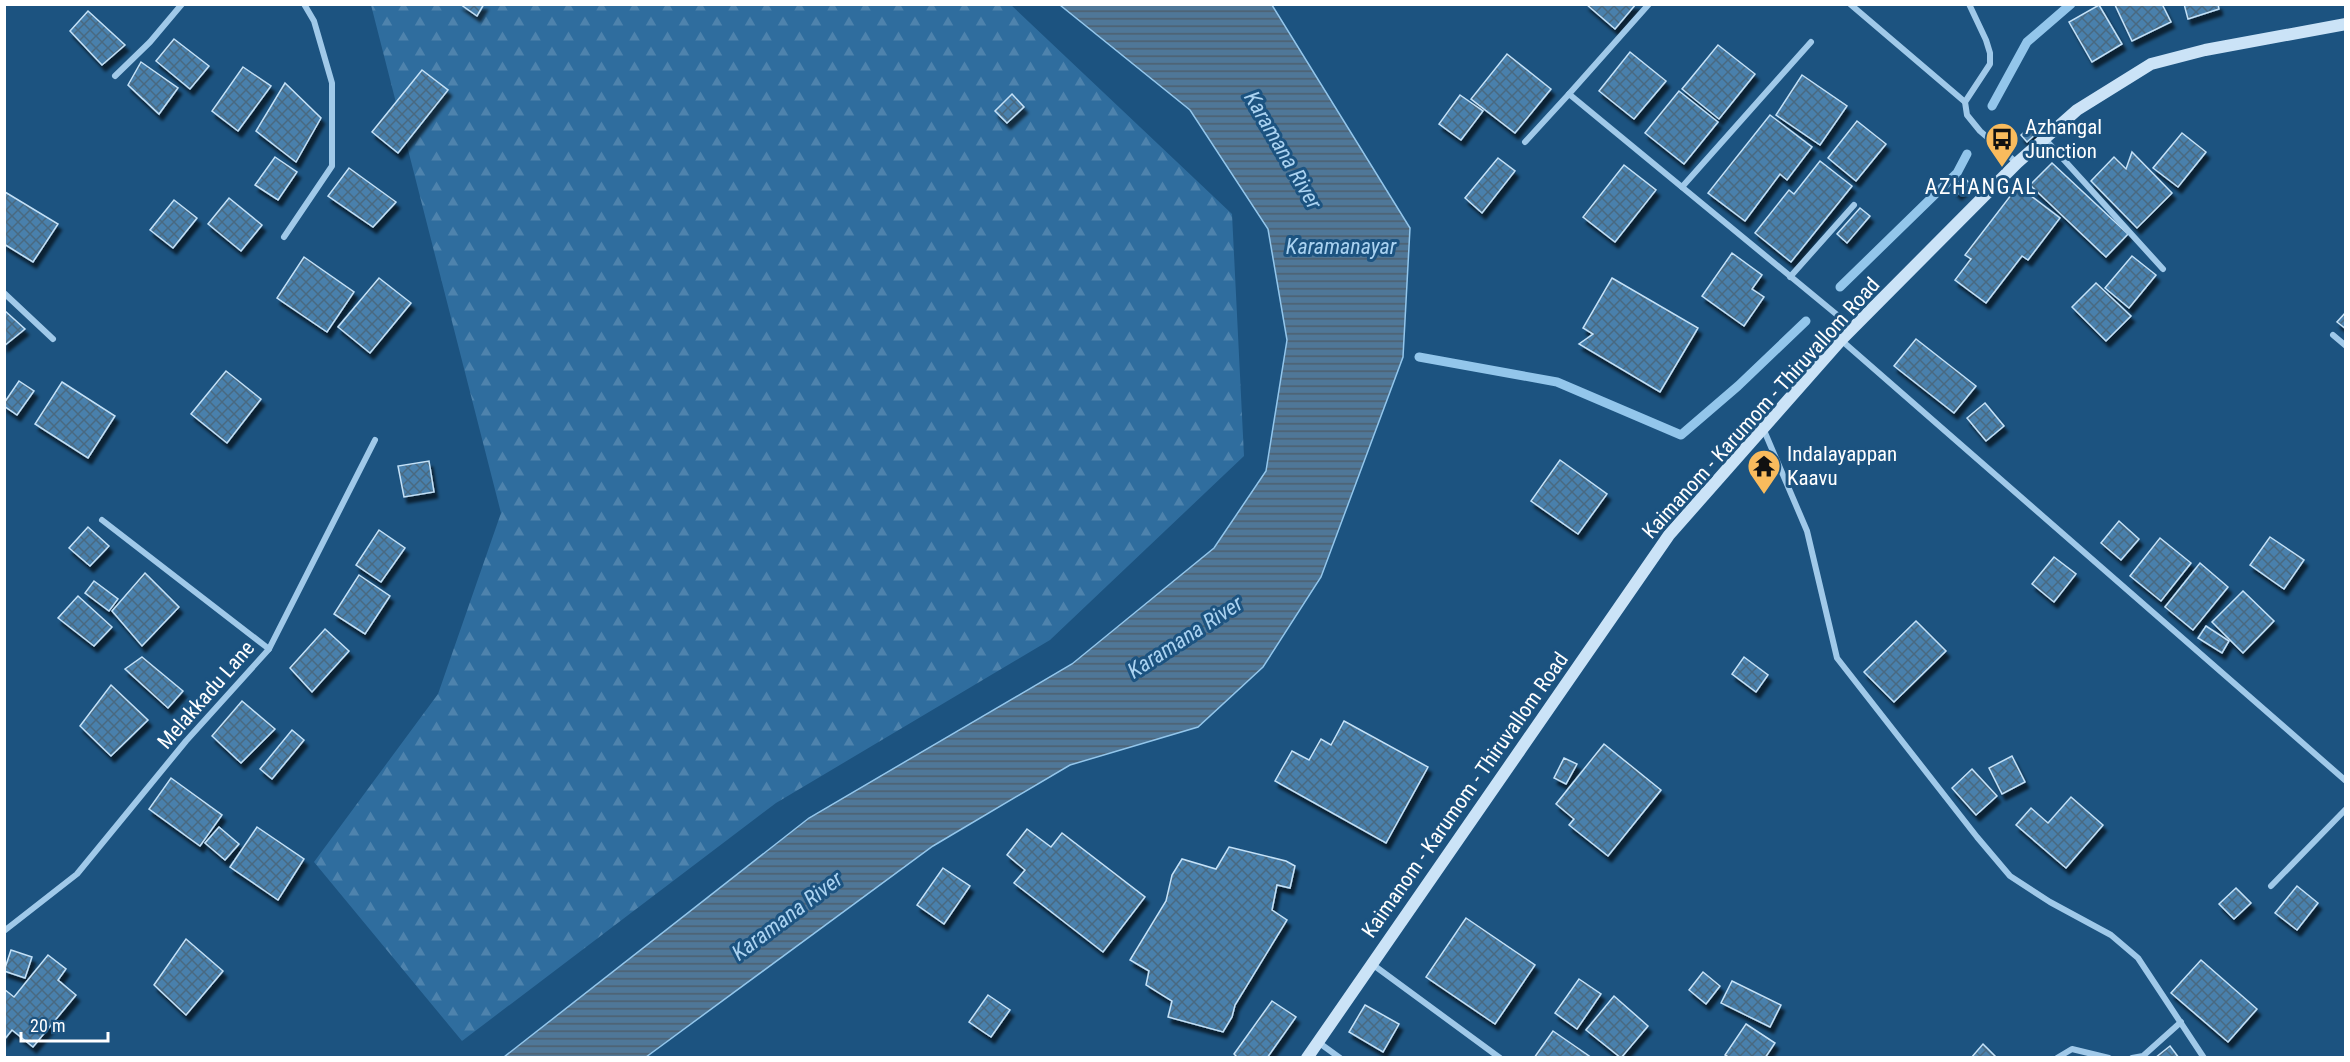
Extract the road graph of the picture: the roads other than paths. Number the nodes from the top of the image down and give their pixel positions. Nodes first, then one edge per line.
1 (182, 4) edge
2 (304, 4) edge
3 (1649, 4) edge
4 (1850, 4) edge
5 (1969, 4) edge
6 (2346, 24) edge
7 (1810, 42) dead end
8 (115, 76) dead end
9 (1569, 94) junction
10 (1965, 102) junction
11 (2044, 138) junction
12 (1525, 142) dead end
13 (2017, 163) junction
14 (1682, 188) junction
15 (1854, 205) dead end
16 (284, 237) dead end
17 (2163, 269) dead end
18 (1791, 277) junction
19 (4, 293) edge
20 (1853, 328) junction
21 (2333, 335) dead end
22 (53, 339) dead end
23 (1841, 340) junction
24 (2346, 346) edge
25 (1763, 428) junction
26 (375, 440) dead end
27 (102, 520) dead end
28 (269, 649) junction
29 (2346, 781) edge
30 (2346, 809) edge
31 (2271, 886) dead end
32 (4, 931) edge
33 (1372, 963) junction
34 (2181, 1022) junction
35 (1318, 1042) junction
36 (1307, 1058) edge
37 (1340, 1058) edge
38 (1500, 1058) edge
39 (2057, 1058) edge
40 (2109, 1058) edge
41 (2132, 1058) edge
42 (2204, 1058) edge

1 - 8 street
2 - 16 street
3 - 9 street
4 - 10 street
5 - 10 street
6 - 11 main road, Kaimanom - Karumom - Thiruvallom Road
7 - 14 street
9 - 12 street
9 - 14 street
10 - 13 street
11 - 13 main road, Kaimanom - Karumom - Thiruvallom Road
11 - 17 street
13 - 20 main road, Kaimanom - Karumom - Thiruvallom Road
14 - 18 street
15 - 18 street
18 - 20 street
19 - 22 street
20 - 23 main road, Kaimanom - Karumom - Thiruvallom Road
21 - 24 street
23 - 25 main road, Kaimanom - Karumom - Thiruvallom Road
23 - 29 street
25 - 33 main road, Kaimanom - Karumom - Thiruvallom Road
25 - 34 street
26 - 28 street, Melakkadu Lane
27 - 28 street
28 - 32 street, Melakkadu Lane
30 - 31 street
33 - 35 main road, Kaimanom - Karumom - Thiruvallom Road
33 - 38 street
34 - 41 street
34 - 42 street
35 - 36 main road, Kaimanom - Karumom - Thiruvallom Road
35 - 37 street
39 - 40 street

